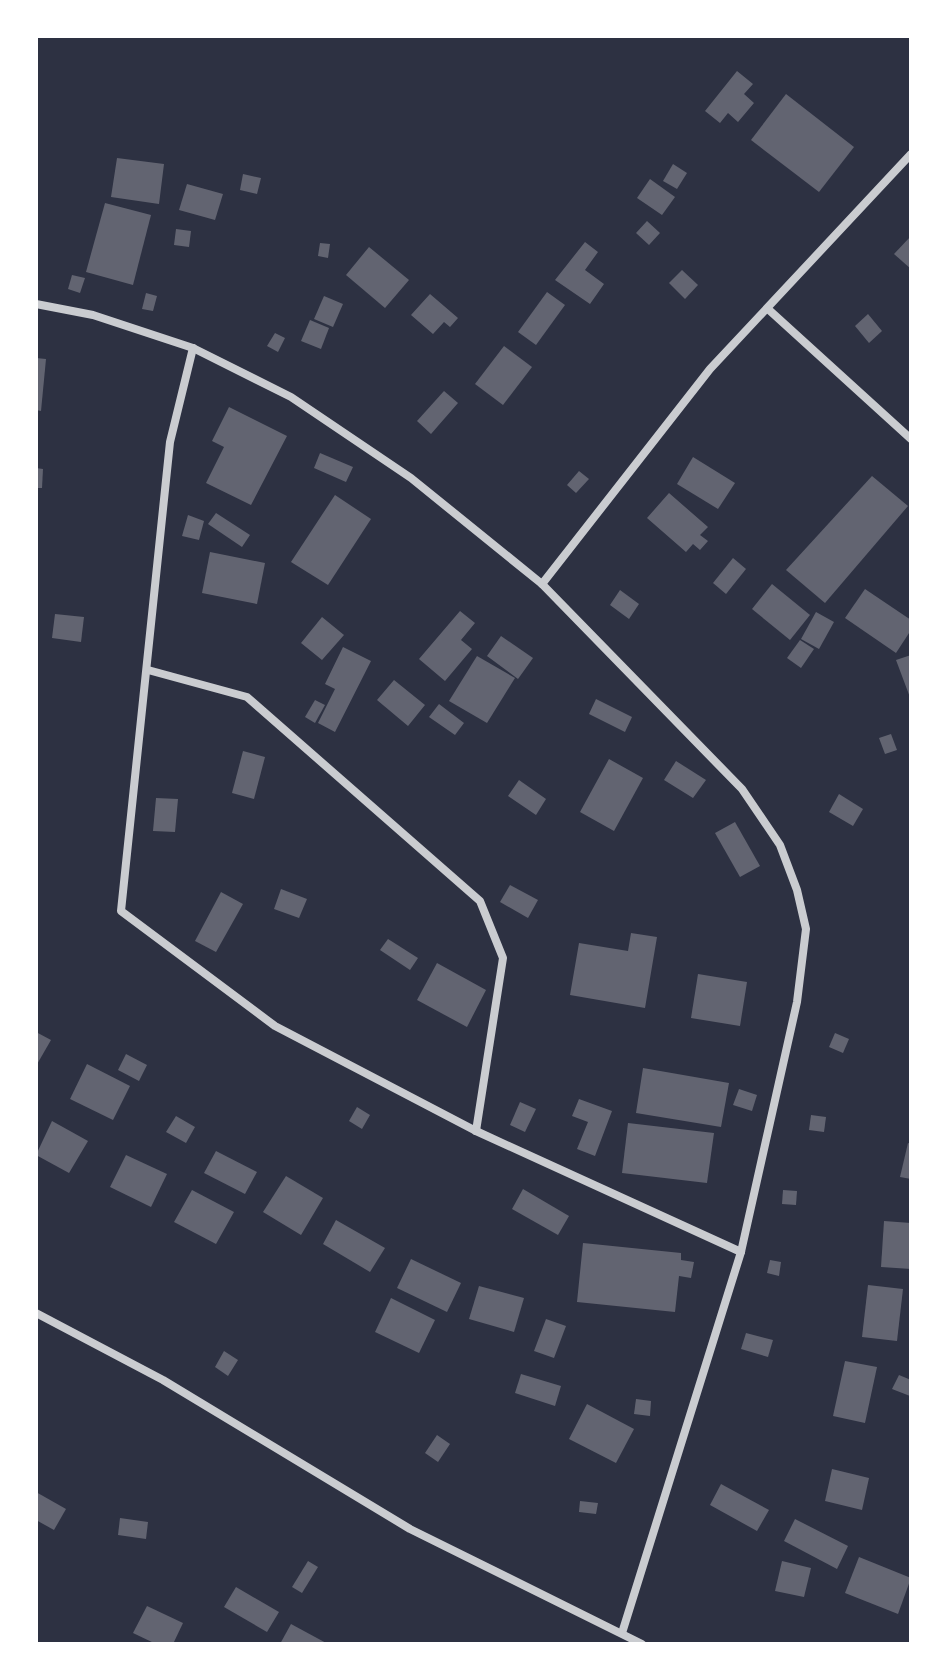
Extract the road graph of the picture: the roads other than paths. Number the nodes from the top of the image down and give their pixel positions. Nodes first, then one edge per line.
1 (911, 154) edge
2 (36, 304) edge
3 (768, 309) junction
4 (193, 348) junction
5 (911, 439) edge
6 (542, 584) junction
7 (148, 670) junction
8 (476, 1131) junction
9 (741, 1252) junction
10 (36, 1313) edge
11 (622, 1633) junction
12 (642, 1644) edge

1 - 3 street
2 - 4 street
3 - 5 street
3 - 6 street
4 - 6 street
4 - 7 street
6 - 9 street
7 - 8 street
7 - 8 street
8 - 9 street
9 - 11 street
10 - 11 street
11 - 12 street

